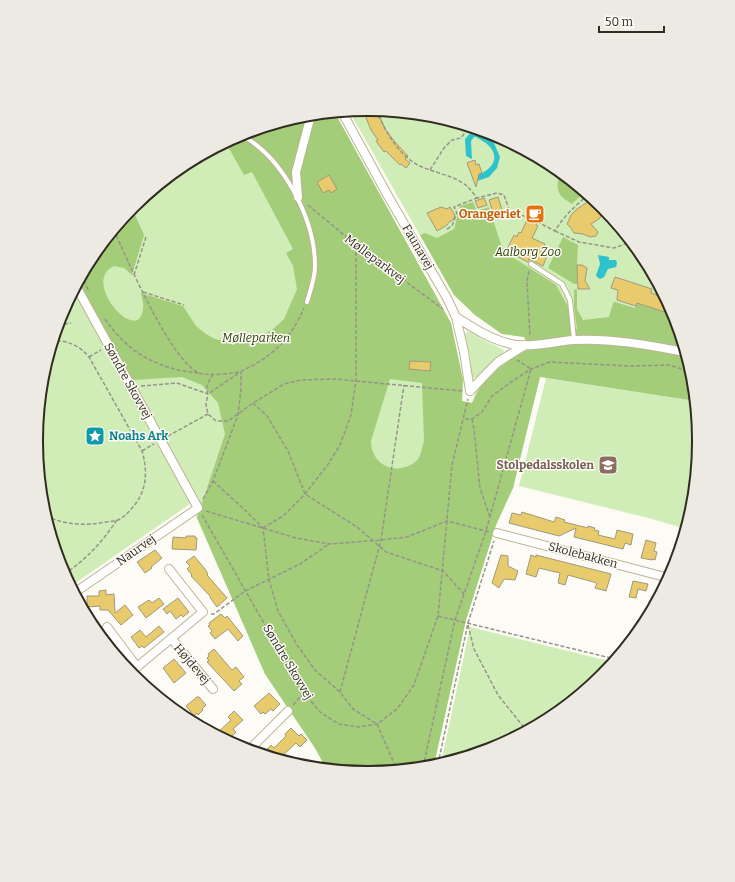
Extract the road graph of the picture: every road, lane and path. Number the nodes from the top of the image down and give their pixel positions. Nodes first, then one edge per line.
1 (345, 117) edge
2 (379, 117) edge
3 (309, 122) edge
4 (465, 132) edge
5 (249, 139) edge
6 (430, 170) junction
7 (298, 197) junction
8 (477, 198) junction
9 (583, 199) edge
10 (447, 229) dead end
11 (555, 231) junction
12 (116, 236) edge
13 (146, 237) dead end
14 (626, 244) edge
15 (356, 245) junction
16 (531, 264) joint
17 (134, 275) junction
18 (85, 281) edge
19 (79, 292) edge
20 (143, 292) junction
21 (90, 294) dead end
22 (307, 302) joint
23 (184, 304) dead end
24 (456, 317) junction
25 (104, 319) dead end
26 (71, 323) dead end
27 (65, 324) edge
28 (574, 340) junction
29 (59, 341) edge
30 (528, 345) junction
31 (109, 346) junction
32 (679, 351) edge
33 (509, 354) junction
34 (89, 357) junction
35 (531, 369) junction
36 (684, 370) edge
37 (241, 372) junction
38 (200, 373) junction
39 (213, 374) junction
40 (356, 380) junction
41 (405, 385) junction
42 (132, 387) junction
43 (470, 391) junction
44 (208, 394) junction
45 (253, 403) junction
46 (208, 414) junction
47 (238, 415) junction
48 (464, 418) junction
49 (472, 419) junction
50 (174, 433) dead end
51 (161, 441) junction
52 (142, 451) junction
53 (213, 481) junction
54 (306, 494) junction
55 (198, 508) junction
56 (490, 517) junction
57 (53, 519) edge
58 (117, 520) junction
59 (447, 521) junction
60 (263, 528) junction
61 (486, 531) junction
62 (497, 533) junction
63 (381, 540) junction
64 (373, 541) junction
65 (329, 544) junction
66 (379, 546) junction
67 (169, 569) dead end
68 (70, 570) edge
69 (443, 571) junction
70 (662, 577) edge
71 (269, 580) junction
72 (79, 590) edge
73 (245, 590) junction
74 (464, 594) junction
75 (203, 612) junction
76 (438, 616) junction
77 (455, 620) junction
78 (468, 623) junction
79 (107, 627) dead end
80 (172, 638) junction
81 (609, 657) edge
82 (137, 667) joint
83 (213, 689) dead end
84 (340, 692) junction
85 (304, 694) junction
86 (288, 711) joint
87 (377, 724) junction
88 (523, 726) edge
89 (254, 745) edge
90 (440, 757) edge
91 (424, 760) edge
92 (395, 764) edge

1 - 24 street, Faunavej
2 - 6 path
3 - 7 street
4 - 6 path
5 - 7 lane
6 - 8 path
7 - 15 path, Mølleparkvej
7 - 22 lane
8 - 10 path
8 - 11 path
9 - 11 path
11 - 14 path
12 - 17 path
13 - 17 path
15 - 24 path, Mølleparkvej
15 - 40 path
16 - 28 lane
16 - 30 path
17 - 20 path
18 - 21 path
19 - 31 street, Søndre Skovvej
20 - 23 path
20 - 38 path
22 - 37 path
24 - 30 street
24 - 43 street
25 - 38 path
26 - 27 path
28 - 30 street
28 - 32 street
29 - 34 path
30 - 33 street
31 - 34 path
31 - 42 street, Søndre Skovvej
33 - 35 path
33 - 43 street
34 - 52 path
35 - 36 path
35 - 49 path
35 - 56 path
37 - 39 path
37 - 44 path
37 - 47 path
38 - 39 path
39 - 44 path
40 - 41 path
40 - 45 path
40 - 54 path
41 - 43 path
41 - 63 path
42 - 44 path
42 - 51 street, Søndre Skovvej
43 - 48 path, Søndre Skovvej
44 - 46 path
45 - 47 path
45 - 54 path
46 - 47 path
46 - 50 path
47 - 53 path
48 - 49 path
48 - 59 path, Søndre Skovvej
49 - 56 path
51 - 52 path
51 - 55 street, Søndre Skovvej
52 - 58 path
53 - 55 path
53 - 60 path
54 - 60 path
54 - 64 path
55 - 60 path
55 - 72 street, Naurvej
55 - 73 path, Søndre Skovvej
56 - 61 path
57 - 58 path
58 - 68 path
59 - 61 path
59 - 63 path
59 - 69 path, Søndre Skovvej
60 - 65 path
60 - 71 path
61 - 62 path
61 - 74 path
62 - 70 street, Skolebakken
62 - 78 path
63 - 64 path
63 - 66 path
64 - 65 path
64 - 66 path
65 - 71 path
66 - 69 path
66 - 84 path
67 - 75 street
69 - 74 path
69 - 76 path, Søndre Skovvej
71 - 73 path
71 - 84 path
73 - 75 path
73 - 85 path, Søndre Skovvej
74 - 77 path
75 - 80 street
76 - 77 path
76 - 87 path, Søndre Skovvej
77 - 78 path
77 - 91 path
78 - 81 path
78 - 88 path
78 - 90 path
79 - 82 street
80 - 82 street
80 - 83 street, Højdevej
84 - 87 path
85 - 86 path
85 - 87 path, Søndre Skovvej
86 - 89 street
87 - 92 path

